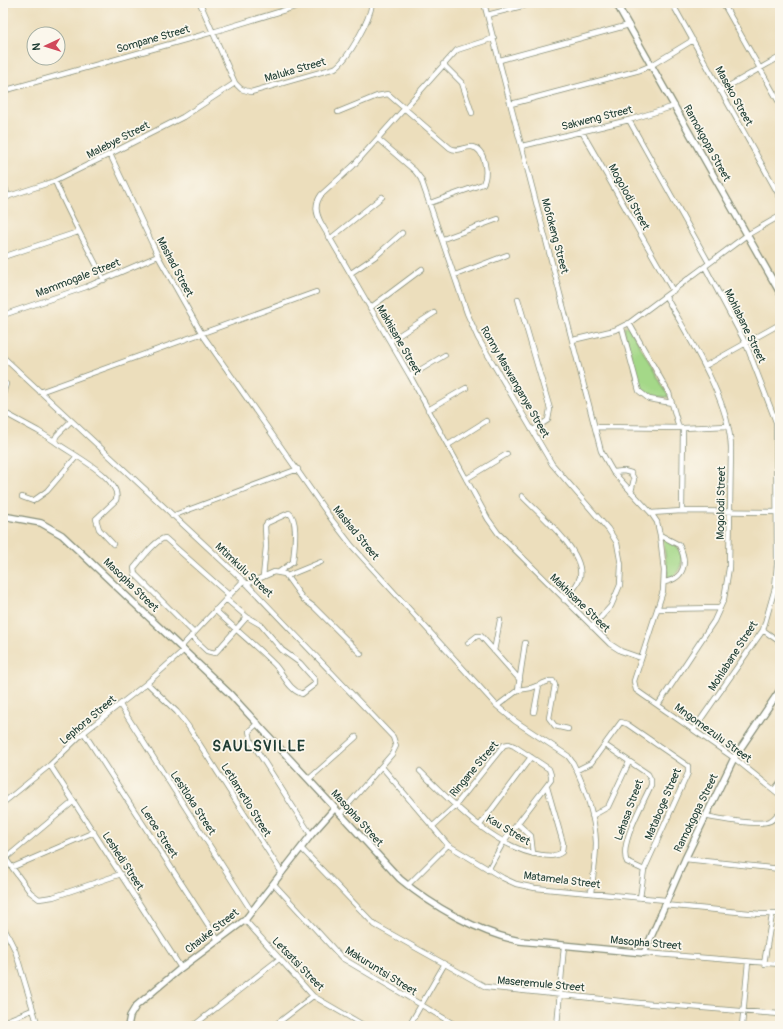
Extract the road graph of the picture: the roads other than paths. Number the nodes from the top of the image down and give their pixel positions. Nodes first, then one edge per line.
1 (200, 3) edge
2 (308, 3) edge
3 (372, 3) edge
4 (484, 3) edge
5 (534, 3) edge
6 (616, 3) edge
7 (672, 3) edge
8 (723, 3) edge
9 (487, 15) junction
10 (629, 25) junction
11 (213, 32) junction
12 (494, 38) junction
13 (694, 40) junction
14 (780, 57) edge
15 (500, 60) junction
16 (443, 64) junction
17 (652, 65) junction
18 (760, 68) junction
19 (235, 83) junction
20 (3, 90) edge
21 (720, 91) junction
22 (511, 104) junction
23 (780, 104) edge
24 (675, 106) junction
25 (405, 108) junction
26 (338, 112) dead end
27 (472, 113) dead end
28 (629, 120) junction
29 (582, 132) junction
30 (378, 139) junction
31 (522, 146) junction
32 (110, 154) junction
33 (3, 181) edge
34 (55, 181) junction
35 (382, 197) dead end
36 (780, 197) edge
37 (6, 198) edge
38 (430, 203) junction
39 (780, 216) edge
40 (498, 219) dead end
41 (78, 232) junction
42 (402, 233) dead end
43 (747, 235) junction
44 (330, 238) junction
45 (443, 239) junction
46 (507, 255) dead end
47 (3, 256) edge
48 (158, 256) junction
49 (709, 263) junction
50 (705, 267) junction
51 (422, 269) dead end
52 (351, 273) junction
53 (455, 275) junction
54 (104, 280) junction
55 (673, 291) junction
56 (316, 292) dead end
57 (780, 294) edge
58 (666, 297) junction
59 (518, 299) dead end
60 (370, 308) junction
61 (434, 312) dead end
62 (3, 315) edge
63 (629, 323) junction
64 (780, 324) edge
65 (622, 328) junction
66 (202, 334) junction
67 (573, 340) junction
68 (390, 342) junction
69 (746, 344) junction
70 (445, 355) dead end
71 (3, 357) edge
72 (705, 366) junction
73 (410, 376) junction
74 (6, 384) dead end
75 (466, 388) dead end
76 (40, 392) junction
77 (3, 394) edge
78 (672, 403) junction
79 (428, 410) junction
80 (3, 412) edge
81 (71, 421) junction
82 (486, 421) dead end
83 (595, 426) junction
84 (728, 426) junction
85 (681, 428) junction
86 (533, 430) junction
87 (54, 441) junction
88 (448, 445) junction
89 (507, 454) dead end
90 (77, 456) junction
91 (298, 469) junction
92 (613, 472) junction
93 (466, 479) junction
94 (631, 492) junction
95 (522, 496) dead end
96 (22, 497) dead end
97 (682, 511) junction
98 (730, 512) junction
99 (779, 512) edge
100 (652, 513) junction
101 (3, 516) edge
102 (172, 516) junction
103 (660, 534) junction
104 (113, 544) dead end
105 (321, 562) dead end
106 (279, 572) junction
107 (286, 576) junction
108 (263, 577) junction
109 (665, 582) junction
110 (245, 583) junction
111 (228, 597) junction
112 (564, 600) junction
113 (720, 608) junction
114 (658, 609) junction
115 (215, 610) junction
116 (247, 617) junction
117 (500, 620) dead end
118 (592, 627) junction
119 (236, 630) junction
120 (763, 630) junction
121 (192, 635) junction
122 (780, 642) edge
123 (468, 643) dead end
124 (525, 643) dead end
125 (182, 649) junction
126 (494, 651) junction
127 (361, 654) dead end
128 (641, 658) junction
129 (520, 680) junction
130 (147, 683) junction
131 (539, 685) junction
132 (634, 686) joint
133 (518, 690) junction
134 (780, 690) edge
135 (658, 704) junction
136 (120, 705) junction
137 (497, 706) junction
138 (534, 712) dead end
139 (258, 723) junction
140 (568, 729) dead end
141 (694, 729) junction
142 (84, 733) junction
143 (356, 737) dead end
144 (605, 745) junction
145 (531, 757) junction
146 (734, 758) junction
147 (630, 762) junction
148 (50, 765) junction
149 (382, 767) junction
150 (420, 770) dead end
151 (577, 770) junction
152 (309, 780) junction
153 (780, 782) edge
154 (546, 787) junction
155 (774, 790) junction
156 (780, 795) edge
157 (74, 801) junction
158 (3, 803) edge
159 (455, 806) junction
160 (335, 808) junction
161 (780, 812) edge
162 (340, 814) junction
163 (592, 816) junction
164 (705, 816) junction
165 (518, 824) junction
166 (480, 825) junction
167 (432, 827) junction
168 (94, 832) junction
169 (311, 835) junction
170 (504, 841) junction
171 (448, 845) junction
172 (301, 848) junction
173 (533, 854) junction
174 (4, 856) edge
175 (685, 859) junction
176 (13, 867) junction
177 (780, 869) edge
178 (488, 870) junction
179 (644, 870) junction
180 (282, 873) junction
181 (121, 874) junction
182 (274, 884) junction
183 (408, 885) junction
184 (591, 893) junction
185 (640, 898) junction
186 (665, 903) junction
187 (252, 912) junction
188 (780, 914) edge
189 (772, 915) junction
190 (245, 920) junction
191 (3, 926) edge
192 (218, 940) junction
193 (564, 946) junction
194 (644, 953) junction
195 (279, 959) junction
196 (748, 962) junction
197 (764, 964) junction
198 (780, 964) edge
199 (444, 965) junction
200 (181, 968) junction
201 (560, 994) junction
202 (313, 996) junction
203 (421, 1006) junction
204 (32, 1010) junction
205 (743, 1012) junction
206 (780, 1014) edge
207 (3, 1022) edge
208 (38, 1026) edge
209 (128, 1026) edge
210 (193, 1026) edge
211 (274, 1026) edge
212 (365, 1026) edge
213 (409, 1026) edge
214 (457, 1026) edge
215 (557, 1026) edge
216 (742, 1026) edge

1 - 11 street
2 - 11 street, Sompane Street
3 - 19 street, Maluka Street
4 - 9 street, Mofokeng Street
5 - 9 street
6 - 10 street, Ramokgopa Street
7 - 13 street, Maseko Street
8 - 18 street
9 - 12 street, Mofokeng Street
10 - 15 street
10 - 17 street, Ramokgopa Street
11 - 19 street
11 - 20 street, Sompane Street
12 - 15 street, Mofokeng Street
12 - 16 street, Makhisane Street
13 - 17 street
13 - 21 street, Maseko Street
14 - 18 street
15 - 22 street, Mofokeng Street
16 - 25 street, Makhisane Street
16 - 27 street
17 - 22 street
17 - 24 street, Ramokgopa Street
18 - 21 street
18 - 23 street
19 - 32 street, Malebye Street
21 - 36 street, Maseko Street
22 - 31 street, Mofokeng Street
24 - 28 street, Sakweng Street
24 - 43 street, Ramokgopa Street
25 - 26 street
25 - 30 street, Makhisane Street
25 - 38 street
28 - 29 street, Sakweng Street
28 - 49 street
29 - 31 street, Sakweng Street
29 - 55 street, Mogolodi Street
30 - 38 street, Ronny Maswanganye Street
30 - 44 street, Makhisane Street
31 - 67 street, Mofokeng Street
32 - 34 street, Malebye Street
32 - 48 street, Mashad Street
33 - 37 street
34 - 37 street, Malebye Street
34 - 41 street
35 - 44 street
38 - 45 street, Ronny Maswanganye Street
39 - 43 street
40 - 45 street
41 - 47 street
41 - 54 street
42 - 52 street
43 - 49 street
43 - 57 street, Ramokgopa Street
44 - 52 street, Makhisane Street
45 - 53 street, Ronny Maswanganye Street
46 - 53 street
48 - 54 street, Mammogale Street
48 - 66 street, Mashad Street
49 - 50 street
50 - 55 street
50 - 69 street, Mohlabane Street
51 - 60 street
52 - 60 street, Makhisane Street
53 - 86 street, Ronny Maswanganye Street
54 - 62 street, Mammogale Street
55 - 58 street
56 - 66 street
58 - 63 street
58 - 72 street, Mogolodi Street
59 - 86 street
60 - 68 street, Makhisane Street
61 - 68 street
63 - 65 street
63 - 78 street
64 - 69 street
65 - 67 street
65 - 78 street
66 - 76 street
66 - 91 street, Mashad Street
67 - 83 street, Mofokeng Street
68 - 73 street, Makhisane Street
69 - 72 street
69 - 99 street, Mohlabane Street
70 - 73 street
71 - 76 street, Mtimkulu Street
72 - 84 street, Mogolodi Street
73 - 79 street, Makhisane Street
74 - 77 street
75 - 79 street
76 - 81 street, Mtimkulu Street
78 - 85 street
79 - 88 street, Makhisane Street
80 - 87 street
81 - 87 street
81 - 102 street, Mtimkulu Street
82 - 88 street
83 - 85 street
83 - 92 street, Mofokeng Street
84 - 85 street
84 - 98 street, Mogolodi Street
85 - 97 street
86 - 118 street, Ronny Maswanganye Street
87 - 90 street
88 - 93 street, Makhisane Street
89 - 93 street
90 - 96 street
90 - 104 street
91 - 102 street
91 - 137 street, Mashad Street
92 - 94 street, Mofokeng Street
92 - 94 street
93 - 112 street, Makhisane Street
94 - 100 street, Mofokeng Street
95 - 112 street
97 - 98 street
97 - 100 street
98 - 99 street
98 - 113 street, Mogolodi Street
99 - 120 street, Mohlabane Street
100 - 103 street, Mofokeng Street
101 - 125 street, Masopha Street
102 - 110 street, Mtimkulu Street
103 - 109 street, Mofokeng Street
103 - 109 street
105 - 107 street
106 - 107 street
106 - 108 street
106 - 108 street
107 - 127 street
108 - 110 street
109 - 114 street, Mofokeng Street
110 - 111 street, Lephora Street
110 - 149 street, Mtimkulu Street
111 - 115 street, Lephora Street
111 - 116 street
111 - 121 street
112 - 118 street, Makhisane Street
113 - 114 street
113 - 135 street, Mogolodi Street
114 - 128 street, Mofokeng Street
115 - 119 street
115 - 121 street, Lephora Street
116 - 119 street
116 - 119 street
117 - 126 street
118 - 128 street, Makhisane Street
119 - 121 street
120 - 122 street
120 - 141 street, Mohlabane Street
121 - 125 street, Lephora Street
123 - 126 street
124 - 129 street
125 - 130 street, Lephora Street
125 - 139 street, Masopha Street
126 - 129 street
128 - 132 street, Mofokeng Street
129 - 133 street
130 - 136 street, Lephora Street
130 - 180 street, Letlametlo Street
131 - 133 street
131 - 138 street
131 - 140 street
132 - 135 street, Mngomezulu Street
133 - 137 street
134 - 146 street, Ramokgopa Street
135 - 141 street, Mngomezulu Street
136 - 142 street, Lephora Street
136 - 187 street, Lesitloka Street
137 - 151 street, Mashad Street
139 - 152 street, Masopha Street
139 - 169 street
141 - 146 street, Mngomezulu Street
142 - 148 street, Lephora Street
142 - 192 street, Leroe Street
143 - 152 street
144 - 147 street, Lehasa Street
144 - 151 street, Mataboge Street
144 - 179 street, Mataboge Street
145 - 154 street, Ringane Street
145 - 159 street, Ringane Street
145 - 166 street
146 - 155 street, Mngomezulu Street
146 - 164 street, Ramokgopa Street
147 - 163 street
147 - 179 street, Lehasa Street
148 - 157 street, Leshedi Street
148 - 158 street, Lephora Street
149 - 162 street, Mtimkulu Street
149 - 167 street, Matamela Street
150 - 159 street, Kau Street
151 - 163 street, Mashad Street
152 - 160 street, Masopha Street
153 - 155 street
154 - 165 street
154 - 173 street, Kau Street
155 - 156 street, Mngomezulu Street
157 - 168 street, Leshedi Street
157 - 174 street
159 - 166 street, Kau Street
159 - 167 street, Ringane Street
160 - 162 street, Masopha Street
160 - 169 street, Chauke Street
161 - 164 street
162 - 183 street, Masopha Street
163 - 184 street, Mashad Street
164 - 175 street, Ramokgopa Street
165 - 170 street
165 - 173 street
166 - 170 street, Kau Street
167 - 171 street, Matamela Street
168 - 176 street
168 - 181 street, Leshedi Street
169 - 172 street, Chauke Street
170 - 173 street, Kau Street
170 - 178 street
171 - 178 street, Matamela Street
171 - 183 street
172 - 180 street, Chauke Street
172 - 199 street, Maseremule Street
174 - 176 street
175 - 177 street
175 - 186 street, Ramokgopa Street
176 - 181 street
178 - 184 street, Matamela Street
179 - 185 street, Mataboge Street
180 - 182 street, Chauke Street
181 - 200 street, Leshedi Street
182 - 187 street, Chauke Street
182 - 203 street, Makuruntsi Street
183 - 193 street, Masopha Street
184 - 185 street, Matamela Street
185 - 186 street, Matamela Street
186 - 189 street, Matamela Street
186 - 194 street, Ramokgopa Street
187 - 190 street, Chauke Street
188 - 189 street, Matamela Street
189 - 197 street
190 - 192 street, Chauke Street
190 - 195 street, Letsatsi Street
191 - 204 street
192 - 200 street, Chauke Street
193 - 194 street, Masopha Street
193 - 201 street
194 - 196 street, Masopha Street
195 - 202 street, Letsatsi Street
195 - 210 street
196 - 197 street, Masopha Street
196 - 205 street
197 - 198 street, Masopha Street
199 - 201 street, Maseremule Street
199 - 203 street
200 - 209 street, Chauke Street
201 - 205 street, Maseremule Street
201 - 215 street
202 - 211 street
202 - 212 street, Letsatsi Street
203 - 213 street
203 - 214 street, Makuruntsi Street
204 - 207 street
204 - 208 street
205 - 206 street, Maseremule Street
205 - 216 street

